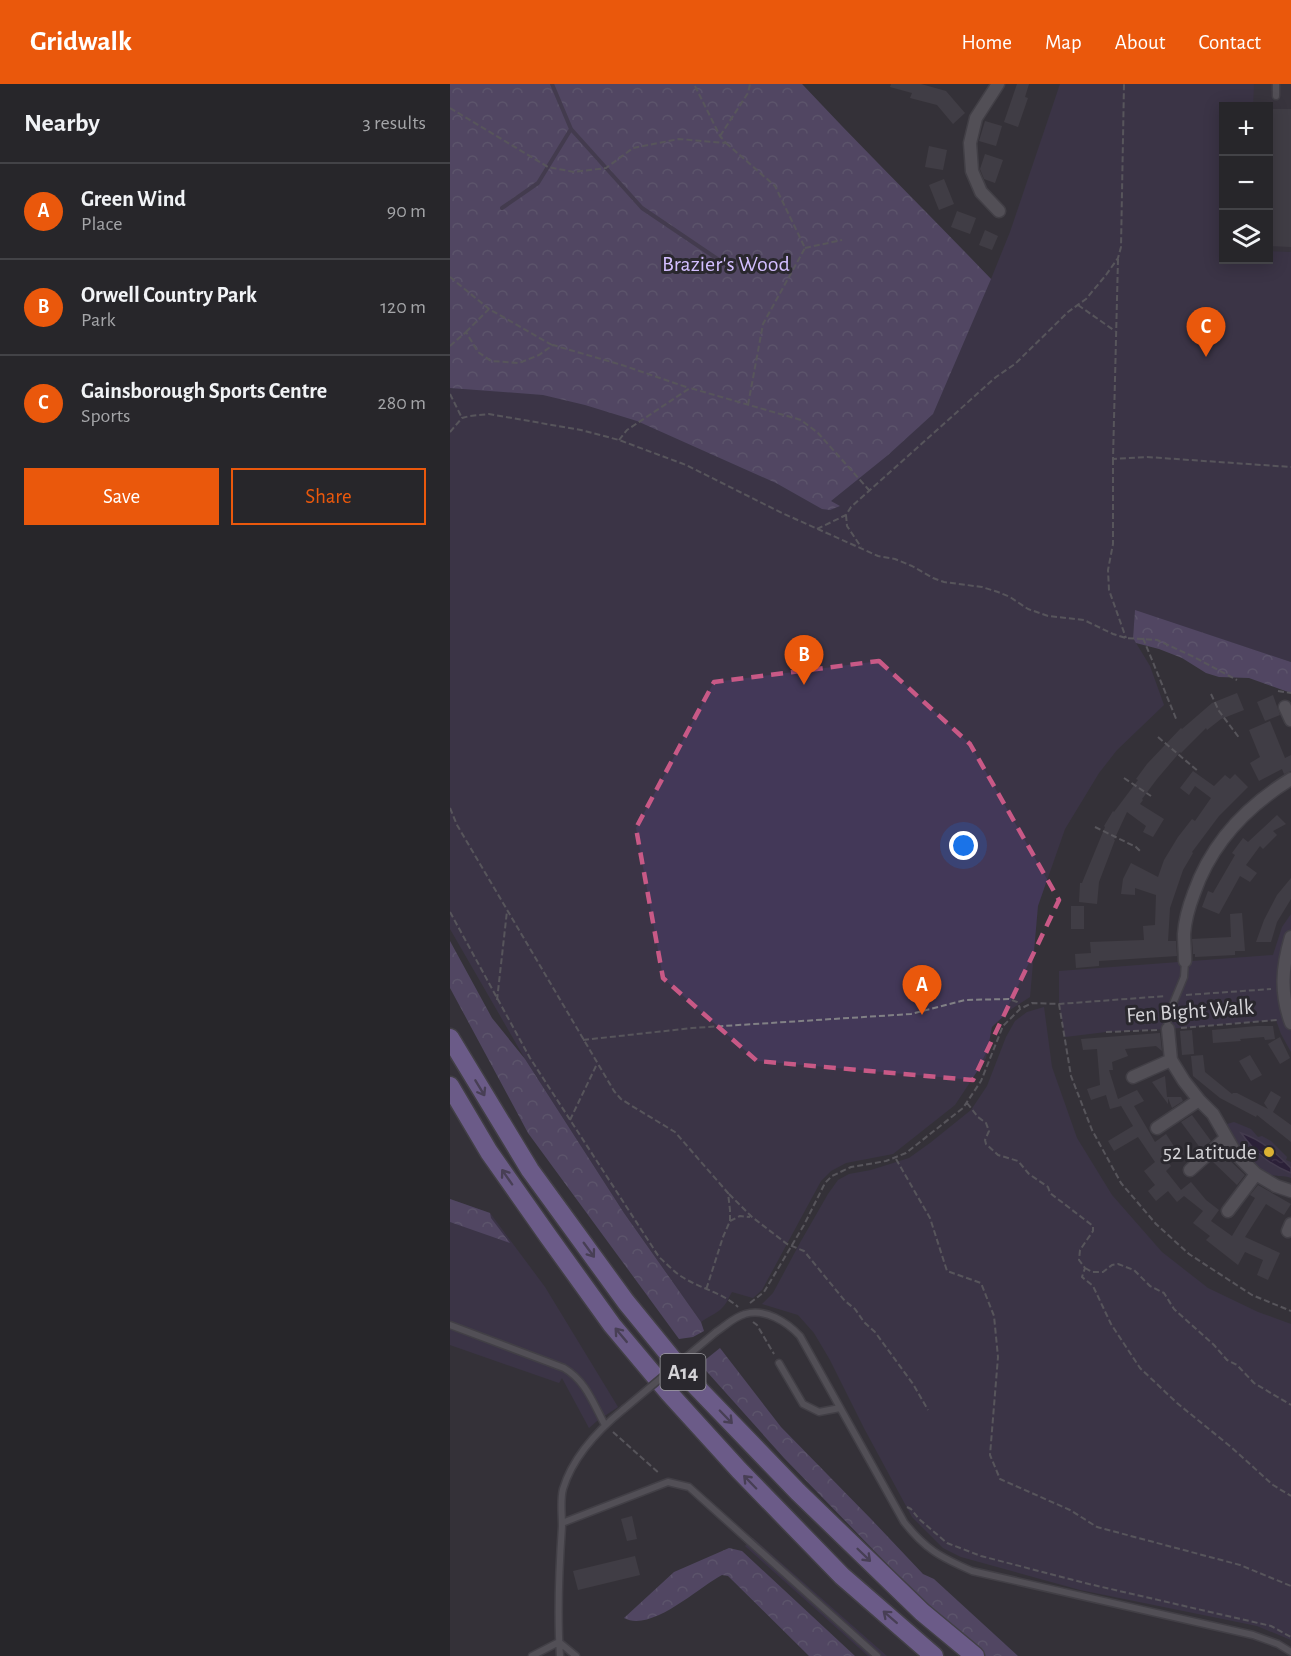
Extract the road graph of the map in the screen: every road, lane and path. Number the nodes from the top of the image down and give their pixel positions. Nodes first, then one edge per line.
1 (694, 84) edge
2 (750, 84) edge
3 (1124, 84) edge
4 (1276, 84) edge
5 (993, 85) edge
6 (1276, 96) dead end
7 (450, 108) edge
8 (720, 136) junction
9 (726, 142) junction
10 (999, 211) dead end
11 (842, 240) dead end
12 (805, 248) junction
13 (1118, 258) junction
14 (450, 277) edge
15 (789, 277) junction
16 (795, 279) dead end
17 (1078, 305) junction
18 (489, 309) junction
19 (466, 332) junction
20 (1116, 332) junction
21 (553, 345) junction
22 (450, 346) edge
23 (690, 388) junction
24 (450, 394) edge
25 (748, 405) junction
26 (462, 418) junction
27 (450, 432) edge
28 (619, 440) junction
29 (1113, 459) junction
30 (1291, 467) edge
31 (869, 490) junction
32 (846, 515) junction
33 (817, 529) junction
34 (862, 548) junction
35 (1126, 638) junction
36 (1143, 638) junction
37 (1237, 680) dead end
38 (1278, 691) dead end
39 (1291, 693) edge
40 (1211, 694) dead end
41 (1286, 707) dead end
42 (1291, 720) edge
43 (1177, 721) dead end
44 (1158, 737) dead end
45 (1240, 739) dead end
46 (1198, 772) dead end
47 (1124, 778) dead end
48 (1291, 779) edge
49 (1151, 796) dead end
50 (450, 808) edge
51 (1095, 827) dead end
52 (1140, 851) dead end
53 (507, 911) junction
54 (450, 912) edge
55 (1291, 937) edge
56 (1185, 961) joint
57 (497, 1000) junction
58 (1020, 1009) junction
59 (1277, 1020) dead end
60 (1291, 1023) edge
61 (1168, 1029) junction
62 (1106, 1032) dead end
63 (450, 1038) edge
64 (583, 1040) junction
65 (1171, 1060) junction
66 (597, 1065) junction
67 (1133, 1077) dead end
68 (450, 1086) edge
69 (1199, 1100) junction
70 (967, 1103) junction
71 (450, 1110) edge
72 (570, 1120) junction
73 (1157, 1128) dead end
74 (1226, 1138) junction
75 (489, 1152) junction
76 (895, 1158) junction
77 (1190, 1170) dead end
78 (1256, 1174) junction
79 (1291, 1191) edge
80 (728, 1193) junction
81 (1228, 1211) dead end
82 (753, 1217) junction
83 (730, 1221) junction
84 (792, 1246) junction
85 (1084, 1268) junction
86 (706, 1290) junction
87 (1291, 1311) edge
88 (742, 1312) junction
89 (450, 1325) edge
90 (779, 1363) joint
91 (1291, 1405) edge
92 (840, 1408) junction
93 (928, 1410) dead end
94 (605, 1425) junction
95 (668, 1482) junction
96 (1291, 1496) edge
97 (893, 1505) junction
98 (562, 1523) junction
99 (1291, 1586) edge
100 (1291, 1637) edge
101 (559, 1642) junction
102 (1291, 1652) edge
103 (531, 1656) edge
104 (560, 1656) edge
105 (576, 1656) edge
106 (877, 1656) edge
107 (934, 1656) edge
108 (975, 1656) edge

1 - 8 path
2 - 8 path
3 - 13 path
4 - 6 lane
5 - 10 street
7 - 9 path
8 - 9 path
9 - 12 path
11 - 12 path
12 - 15 path
13 - 17 path
13 - 20 path
14 - 18 path
15 - 16 path
15 - 25 path
17 - 20 path
17 - 31 path
18 - 19 path
18 - 21 path
19 - 21 path
19 - 22 path
20 - 29 path
21 - 23 path
23 - 25 path
23 - 28 path
24 - 26 path
25 - 31 path
26 - 27 path
26 - 28 path
28 - 33 path
29 - 30 path
29 - 35 path
31 - 32 path
32 - 33 path
32 - 34 path
33 - 34 path
34 - 35 path
35 - 36 path
36 - 37 path
36 - 43 path
38 - 39 path
40 - 45 path
41 - 42 street
44 - 46 path
47 - 49 path
48 - 56 street
50 - 53 path
51 - 52 path
53 - 57 path
53 - 64 path
54 - 57 path
55 - 60 street
56 - 61 lane
57 - 72 path
58 - 64 path
58 - 70 path
58 - 87 path
59 - 61 path, Fen Bight Walk
61 - 62 path, Fen Bight Walk
61 - 65 street
63 -> 108 highway, A14
64 - 66 path
65 - 67 street
65 - 69 street
66 - 72 path
66 - 80 path
68 - 75 highway, A14
69 - 73 street
69 - 74 street
70 - 76 path
70 - 85 path
71 - 75 highway, A14
72 - 86 path
74 - 77 street
74 - 78 street
107 -> 75 highway, A14
76 - 84 path
76 - 99 path
78 - 79 street
78 - 81 street
80 - 82 path
80 - 83 path
82 - 83 path
82 - 84 path
83 - 86 path
84 - 88 path
84 - 93 path
85 - 91 path
85 - 96 path
86 - 88 path
88 - 90 path
88 - 92 lane
88 - 94 lane, bridge
89 - 94 lane
90 - 92 lane
92 - 97 lane
94 - 95 path
94 - 98 lane
95 - 98 lane
95 - 106 lane
97 - 100 path
97 - 102 lane
98 - 101 lane
101 - 103 lane
101 - 104 lane
101 - 105 lane

